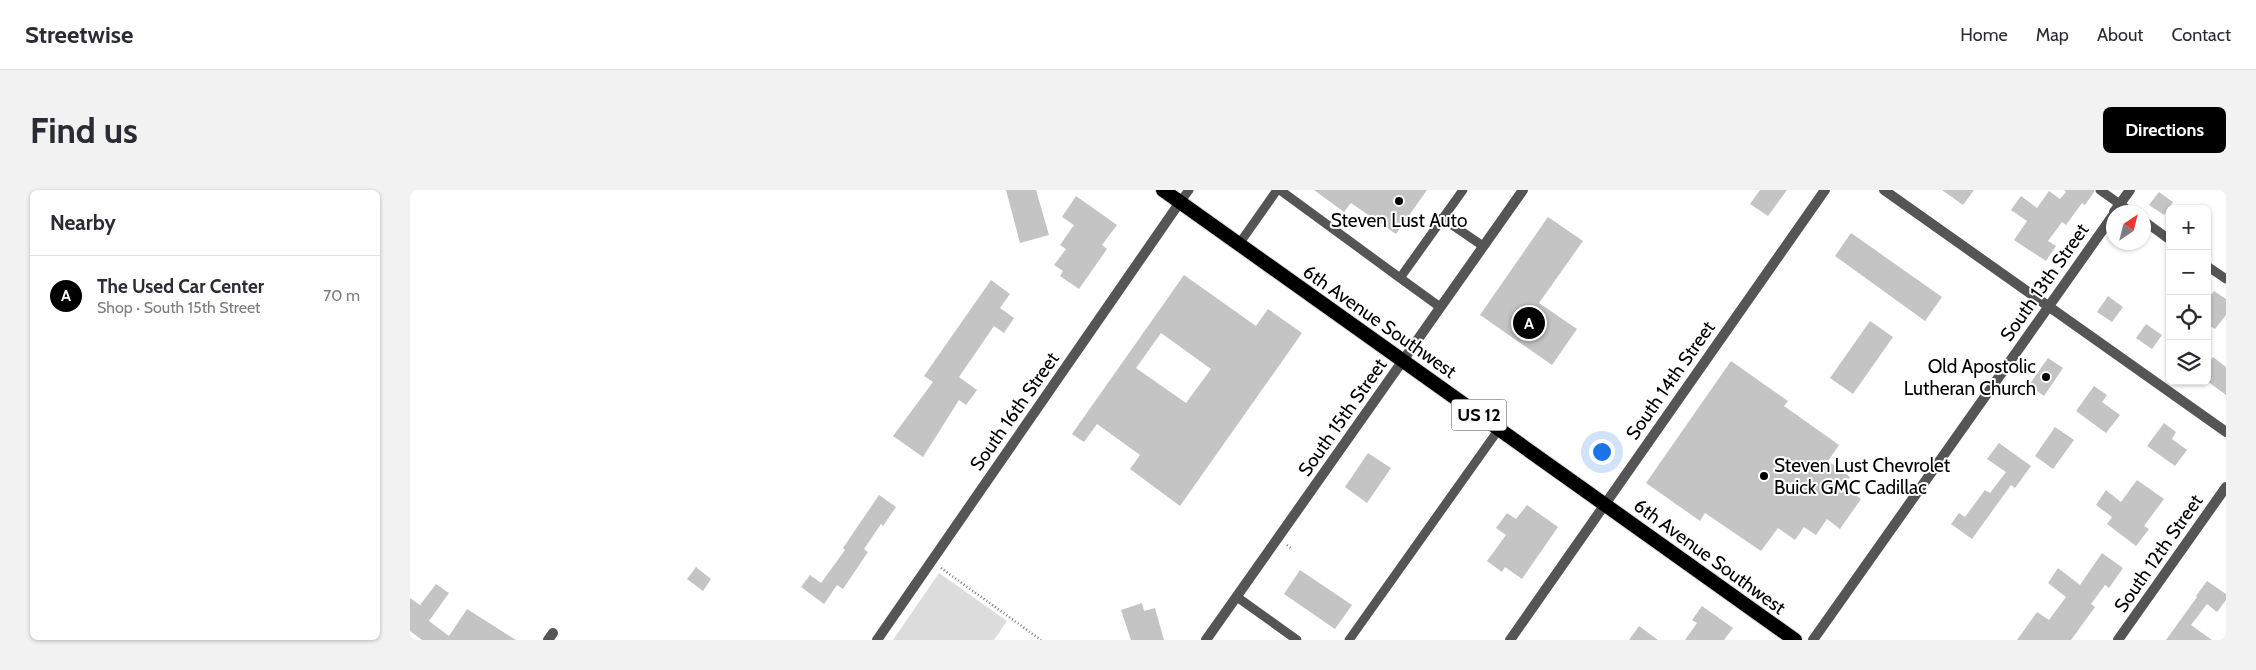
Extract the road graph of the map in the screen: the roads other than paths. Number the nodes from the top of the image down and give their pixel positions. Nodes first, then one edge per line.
1 (1163, 190) edge
2 (1189, 190) edge
3 (1278, 190) edge
4 (1463, 190) edge
5 (1523, 190) edge
6 (1825, 190) edge
7 (1884, 190) edge
8 (2100, 190) edge
9 (2130, 190) edge
10 (1180, 202) junction
11 (2112, 205) edge
12 (2120, 205) edge
13 (1442, 218) junction
14 (2106, 224) edge
15 (2151, 226) edge
16 (2166, 237) edge
17 (1239, 244) junction
18 (1483, 246) junction
19 (2211, 269) edge
20 (1400, 278) junction
21 (2226, 279) edge
22 (2048, 306) junction
23 (1440, 307) junction
24 (1403, 360) junction
25 (1499, 429) junction
26 (2226, 432) edge
27 (2226, 487) edge
28 (1605, 504) junction
29 (1237, 597) junction
30 (1294, 639) edge
31 (877, 640) edge
32 (1207, 640) edge
33 (1349, 640) edge
34 (1510, 640) edge
35 (1795, 640) edge
36 (1813, 640) edge
37 (2118, 640) edge

1 - 10 highway, 6th Avenue Southwest / US 12
2 - 10 lane
3 - 17 lane
3 - 20 lane
4 - 13 lane
5 - 18 street, South 15th Street
6 - 28 street, South 14th Street
7 - 22 street
8 - 11 lane
9 - 12 street, South 13th Street
10 - 17 highway, 6th Avenue Southwest / US 12
10 - 31 street, South 16th Street
13 - 18 lane
13 - 20 lane
14 - 22 street, South 13th Street
15 - 16 lane
17 - 24 highway, 6th Avenue Southwest / US 12
18 - 23 street, South 15th Street
19 - 21 lane
20 - 23 lane
22 - 26 street
22 - 36 street, South 13th Street
23 - 24 street, South 15th Street
24 - 25 highway, 6th Avenue Southwest / US 12
24 - 29 street, South 15th Street
25 - 28 highway, 6th Avenue Southwest / US 12
25 - 33 lane
27 - 37 street, South 12th Street
28 - 34 street, South 14th Street
28 - 35 highway, 6th Avenue Southwest / US 12
29 - 30 lane
29 - 32 street, South 15th Street

